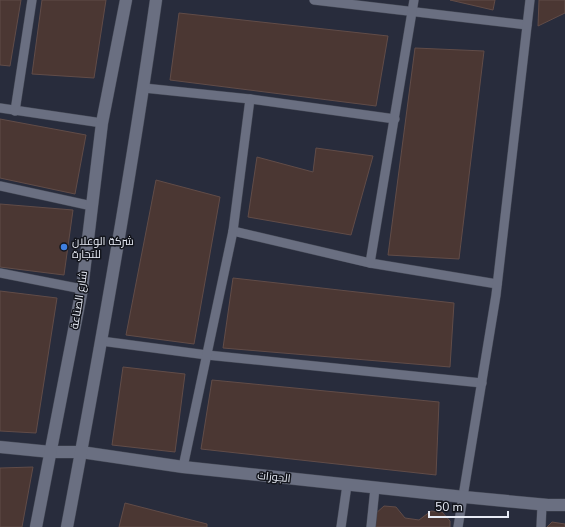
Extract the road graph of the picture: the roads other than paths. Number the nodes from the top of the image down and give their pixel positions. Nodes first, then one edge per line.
1 (32, 0) edge
2 (126, 0) edge
3 (156, 0) edge
4 (314, 0) edge
5 (414, 0) edge
6 (530, 0) edge
7 (413, 12) junction
8 (527, 25) junction
9 (144, 88) junction
10 (250, 99) junction
11 (0, 108) edge
12 (15, 111) junction
13 (395, 119) junction
14 (102, 123) junction
15 (0, 186) edge
16 (92, 206) junction
17 (233, 231) junction
18 (370, 262) junction
19 (0, 273) edge
20 (497, 284) junction
21 (82, 289) junction
22 (101, 342) junction
23 (206, 355) junction
24 (482, 383) junction
25 (0, 447) edge
26 (51, 452) junction
27 (81, 452) junction
28 (183, 467) junction
29 (347, 485) junction
30 (375, 488) junction
31 (464, 497) junction
32 (545, 505) junction
33 (565, 505) edge
34 (565, 510) edge
35 (36, 527) edge
36 (67, 527) edge
37 (341, 527) edge
38 (371, 527) edge
39 (458, 527) edge
40 (541, 527) edge

1 - 12 street
2 - 14 street, شارع الصناعة
3 - 9 street
4 - 7 street
5 - 7 street
6 - 8 street
7 - 8 street
7 - 13 street
8 - 20 street
9 - 10 street
9 - 22 street
10 - 13 street
10 - 17 street
11 - 12 street
12 - 14 street
13 - 18 street
14 - 16 street, شارع الصناعة
15 - 16 street
16 - 21 street, شارع الصناعة
17 - 18 street
17 - 23 street
18 - 20 street
19 - 21 street
20 - 24 street
21 - 26 street, شارع الصناعة
22 - 23 street
22 - 27 street
23 - 24 street
23 - 28 street
24 - 31 street
25 - 26 street, الجوزات
26 - 27 street, الجوزات
26 - 35 street, شارع الصناعة
27 - 28 street, الجوزات
27 - 36 street
28 - 29 street, الجوزات
29 - 30 street, الجوزات
29 - 37 street
30 - 31 street, الجوزات
30 - 38 street
31 - 32 street, الجوزات
31 - 39 street
32 - 33 street
32 - 34 street
32 - 40 street

